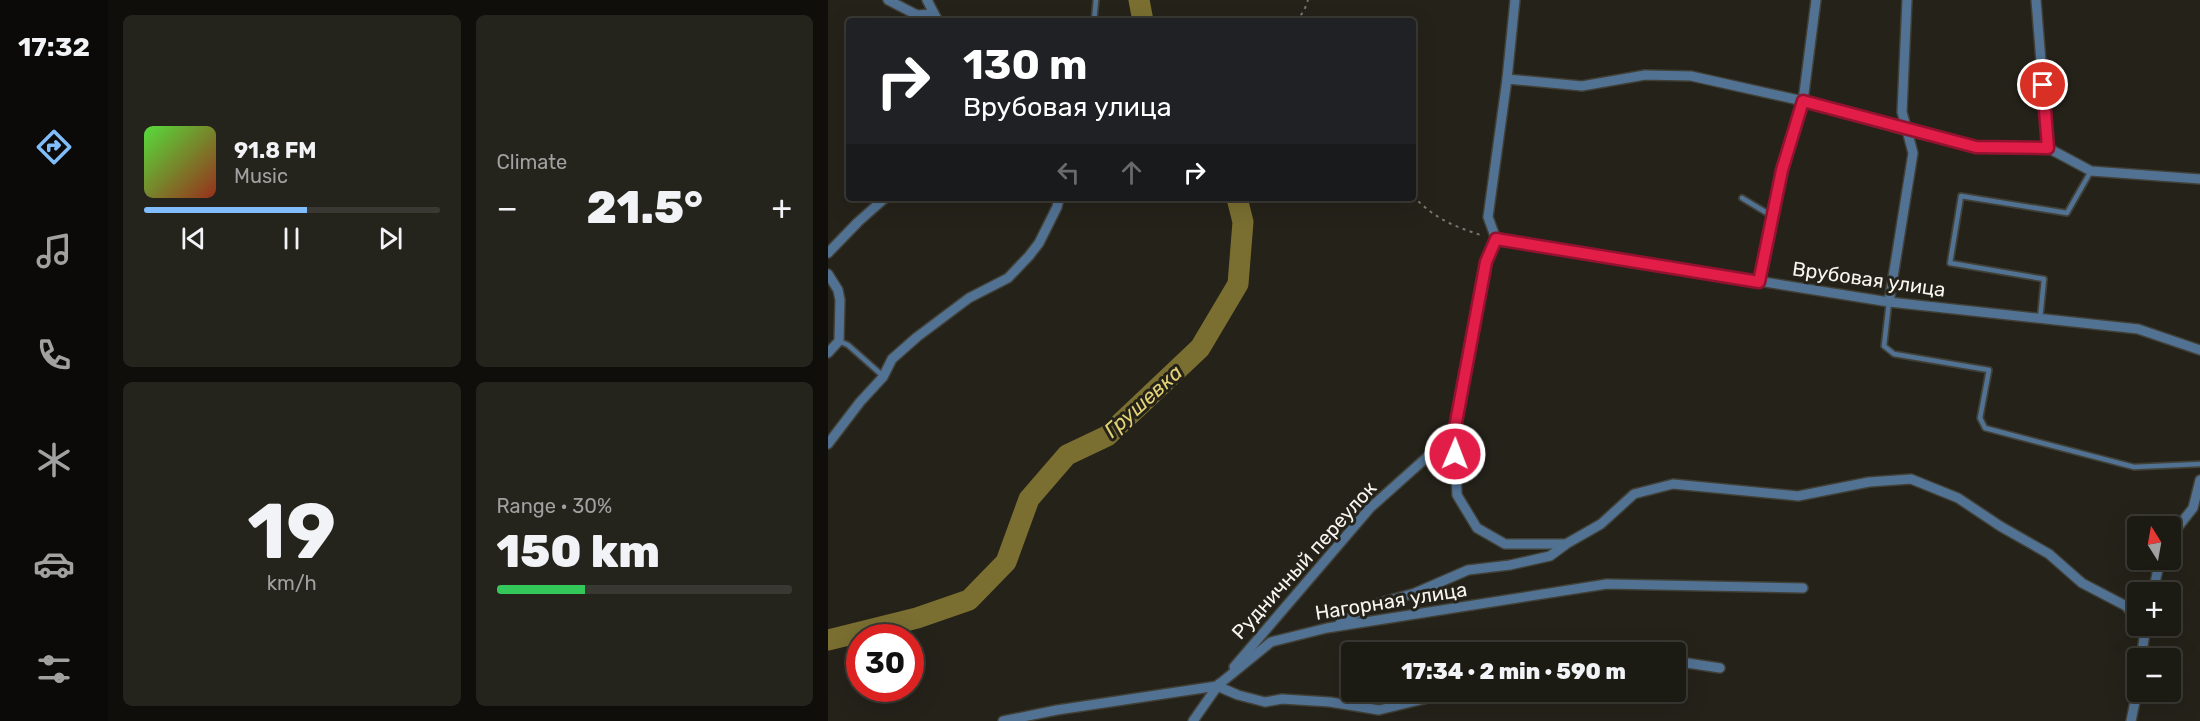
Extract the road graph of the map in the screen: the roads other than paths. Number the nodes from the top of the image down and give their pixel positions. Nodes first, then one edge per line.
1 (888, 0) edge
2 (927, 0) edge
3 (1096, 0) edge
4 (1515, 0) edge
5 (1816, 0) edge
6 (1907, 0) edge
7 (2036, 0) edge
8 (936, 18) edge
9 (1094, 18) edge
10 (1507, 79) junction
11 (1803, 101) junction
12 (1908, 130) junction
13 (2048, 148) junction
14 (2091, 171) junction
15 (2200, 179) edge
16 (1742, 198) dead end
17 (882, 201) edge
18 (1058, 201) edge
19 (1772, 216) junction
20 (1496, 239) junction
21 (828, 253) edge
22 (828, 274) edge
23 (1759, 282) junction
24 (1889, 302) junction
25 (2040, 319) junction
26 (838, 341) junction
27 (2200, 350) edge
28 (828, 353) edge
29 (883, 377) junction
30 (1454, 433) junction
31 (828, 444) edge
32 (2200, 464) edge
33 (2200, 480) edge
34 (2181, 523) edge
35 (1566, 544) junction
36 (1803, 588) dead end
37 (2127, 607) edge
38 (1327, 628) junction
39 (1686, 663) edge
40 (1720, 668) dead end
41 (1217, 687) junction
42 (1412, 702) edge
43 (2135, 702) edge
44 (1003, 721) edge
45 (1193, 721) edge
46 (2131, 721) edge

1 - 8 street
2 - 8 street
3 - 9 lane
4 - 10 street
5 - 11 street
6 - 12 street
7 - 13 street
10 - 11 street
10 - 20 street
11 - 12 street
11 - 19 street
12 - 13 street
12 - 24 street
13 - 14 street
14 - 15 street
14 - 25 lane
16 - 19 lane
17 - 21 street
18 - 29 street
19 - 23 street
20 - 23 street, Врубовая улица
20 - 30 street
22 - 26 street
23 - 24 street, Врубовая улица
24 - 25 street, Врубовая улица
24 - 32 lane
25 - 27 street, Врубовая улица
26 - 28 street
26 - 29 lane
29 - 31 street
30 - 35 street
30 - 41 street, Рудничный переулок
33 - 34 street
35 - 37 street
35 - 38 street
36 - 38 street, Нагорная улица
38 - 41 street, Нагорная улица
39 - 40 street
41 - 42 street
41 - 44 street
41 - 45 street, Рудничный переулок
43 - 46 street

